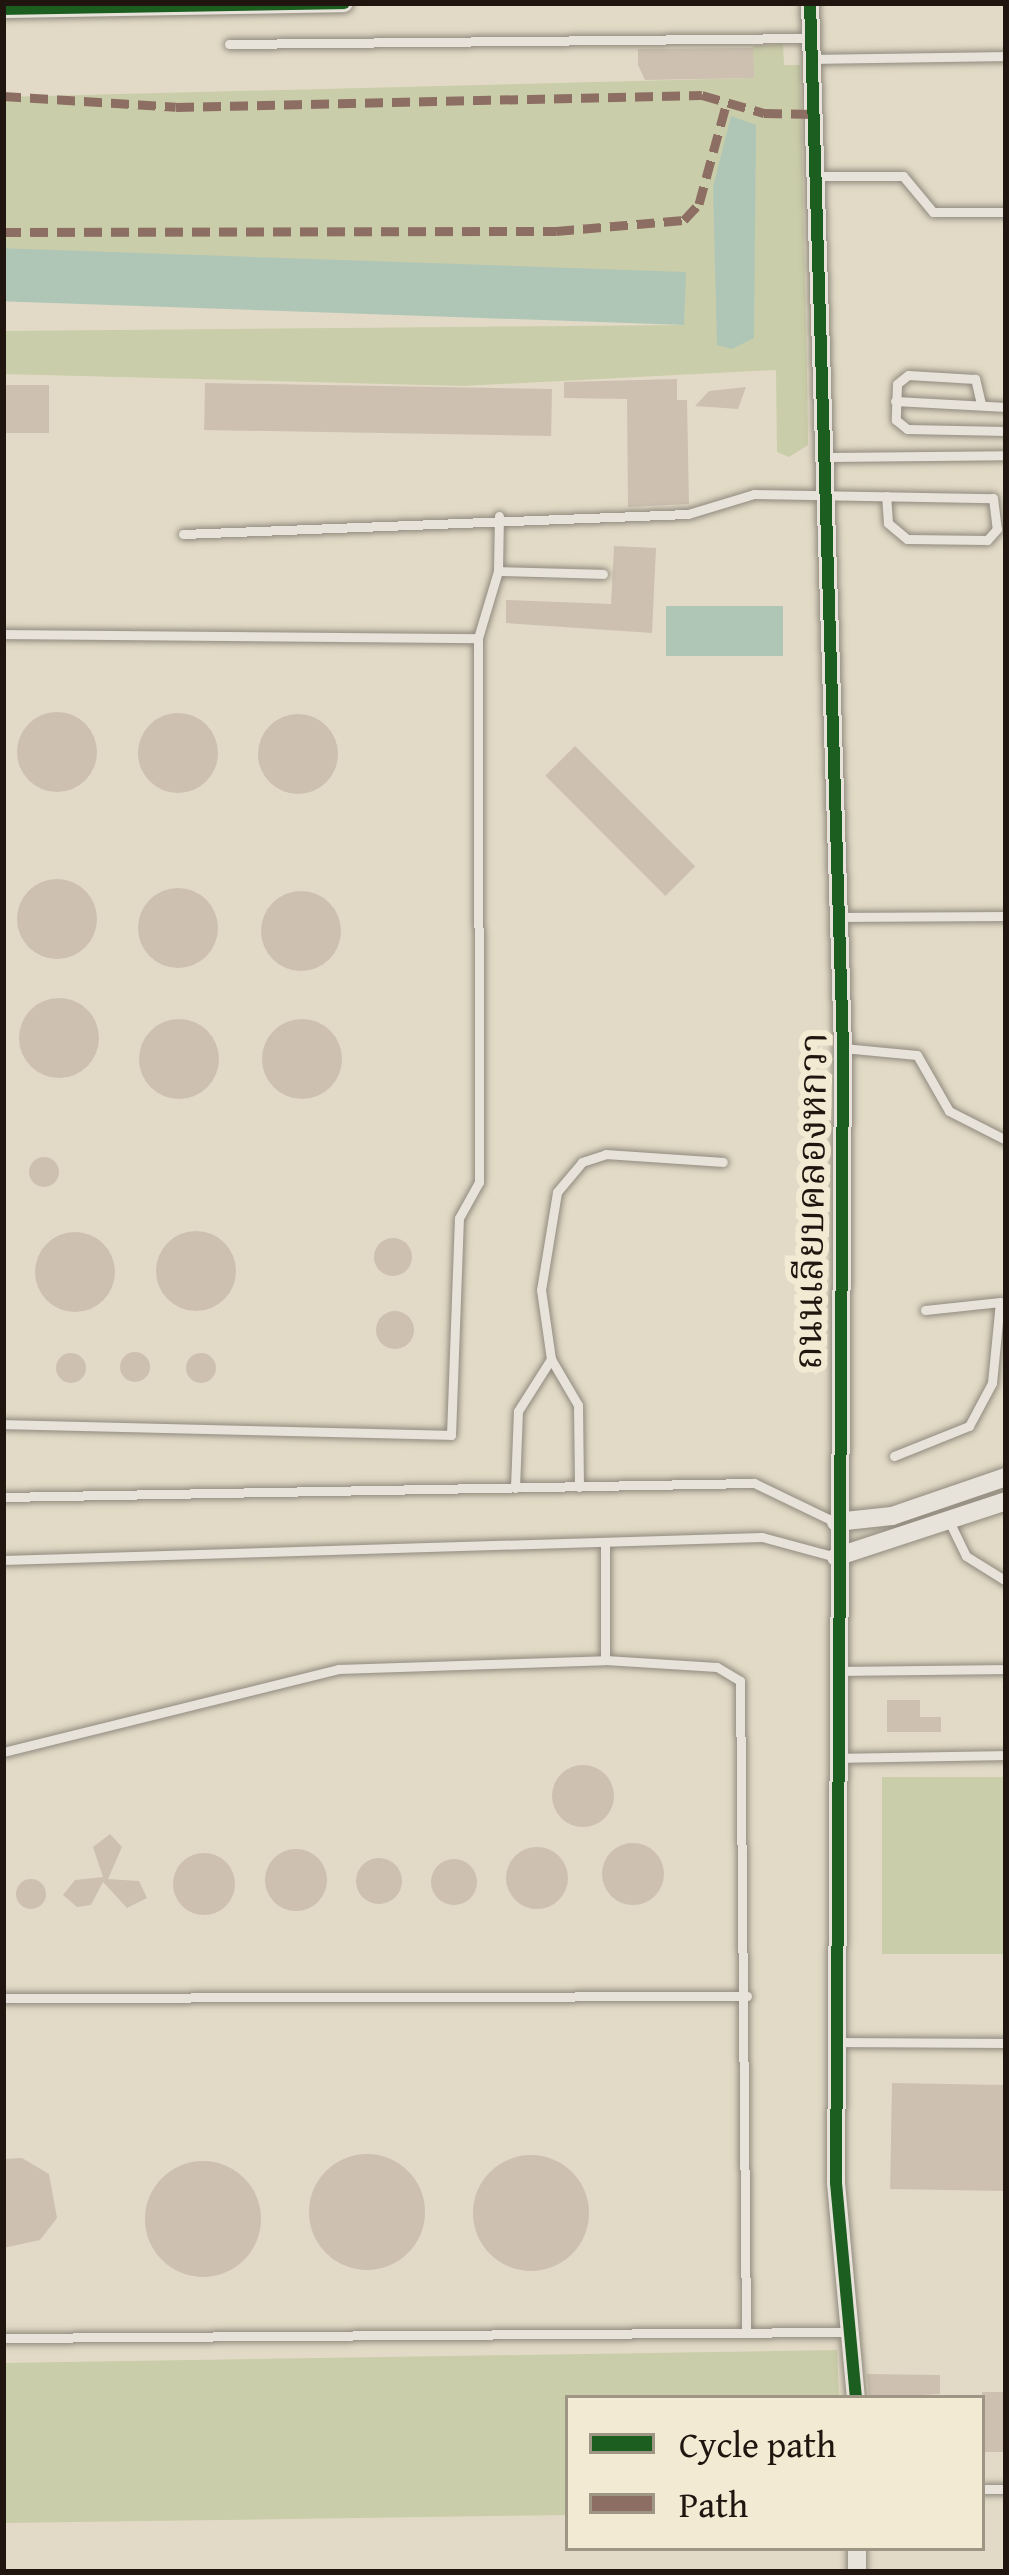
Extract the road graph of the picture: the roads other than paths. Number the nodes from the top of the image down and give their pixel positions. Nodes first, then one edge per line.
1 (344, 3) edge
2 (810, 3) edge
3 (3, 9) edge
4 (811, 38) junction
5 (229, 44) dead end
6 (1006, 56) edge
7 (812, 59) junction
8 (817, 176) junction
9 (1006, 212) edge
10 (895, 401) junction
11 (981, 404) junction
12 (1006, 407) edge
13 (1006, 431) edge
14 (1006, 455) edge
15 (829, 457) junction
16 (830, 494) junction
17 (886, 496) junction
18 (500, 516) junction
19 (183, 534) dead end
20 (497, 571) junction
21 (603, 574) dead end
22 (3, 634) edge
23 (478, 638) junction
24 (1006, 916) edge
25 (838, 917) junction
26 (843, 1048) junction
27 (1006, 1140) edge
28 (723, 1162) dead end
29 (1003, 1303) edge
30 (925, 1310) dead end
31 (551, 1359) junction
32 (3, 1424) edge
33 (894, 1456) dead end
34 (1006, 1477) edge
35 (579, 1487) junction
36 (515, 1488) junction
37 (3, 1497) edge
38 (946, 1500) junction
39 (1006, 1502) edge
40 (836, 1522) junction
41 (947, 1522) junction
42 (605, 1545) junction
43 (836, 1557) junction
44 (3, 1560) edge
45 (1006, 1581) edge
46 (605, 1660) junction
47 (1006, 1669) edge
48 (836, 1671) junction
49 (3, 1752) edge
50 (1006, 1754) edge
51 (836, 1758) junction
52 (747, 1996) junction
53 (3, 1998) edge
54 (837, 2042) junction
55 (1006, 2043) edge
56 (746, 2330) junction
57 (855, 2332) junction
58 (3, 2338) edge
59 (856, 2395) edge

1 - 3 street
2 - 4 street, ถนนเลียบคลองหกวา
4 - 5 lane
4 - 7 street, ถนนเลียบคลองหกวา
6 - 7 lane
7 - 8 street, ถนนเลียบคลองหกวา
8 - 9 lane
8 - 15 street, ถนนเลียบคลองหกวา
10 - 11 lane
10 - 11 lane
10 - 13 lane
11 - 12 lane
14 - 15 lane
15 - 16 street, ถนนเลียบคลองหกวา
16 - 17 lane
16 - 18 lane
16 - 25 street, ถนนเลียบคลองหกวา
17 - 17 lane
18 - 19 lane
18 - 20 lane
20 - 21 lane
20 - 23 lane
22 - 23 lane
23 - 32 lane
24 - 25 lane
25 - 26 street, ถนนเลียบคลองหกวา
26 - 27 lane
26 - 40 street, ถนนเลียบคลองหกวา
28 - 31 lane
29 - 30 lane
29 - 33 lane
31 - 35 lane
31 - 36 lane
34 - 38 street
35 - 36 lane
35 - 40 lane
36 - 37 lane
38 - 40 street
38 - 41 lane
39 - 41 street
40 - 43 street, ถนนเลียบคลองหกวา
41 - 43 street
41 - 45 lane
42 - 43 lane
42 - 44 lane
42 - 46 lane
43 - 48 street, ถนนเลียบคลองหกวา
46 - 49 lane
46 - 52 lane
47 - 48 lane
48 - 51 street, ถนนเลียบคลองหกวา
50 - 51 lane
51 - 54 street, ถนนเลียบคลองหกวา
52 - 53 lane
52 - 56 lane
54 - 55 lane
54 - 57 street, ถนนเลียบคลองหกวา
56 - 57 lane
56 - 58 lane
57 - 59 street, ถนนเลียบคลองหกวา

